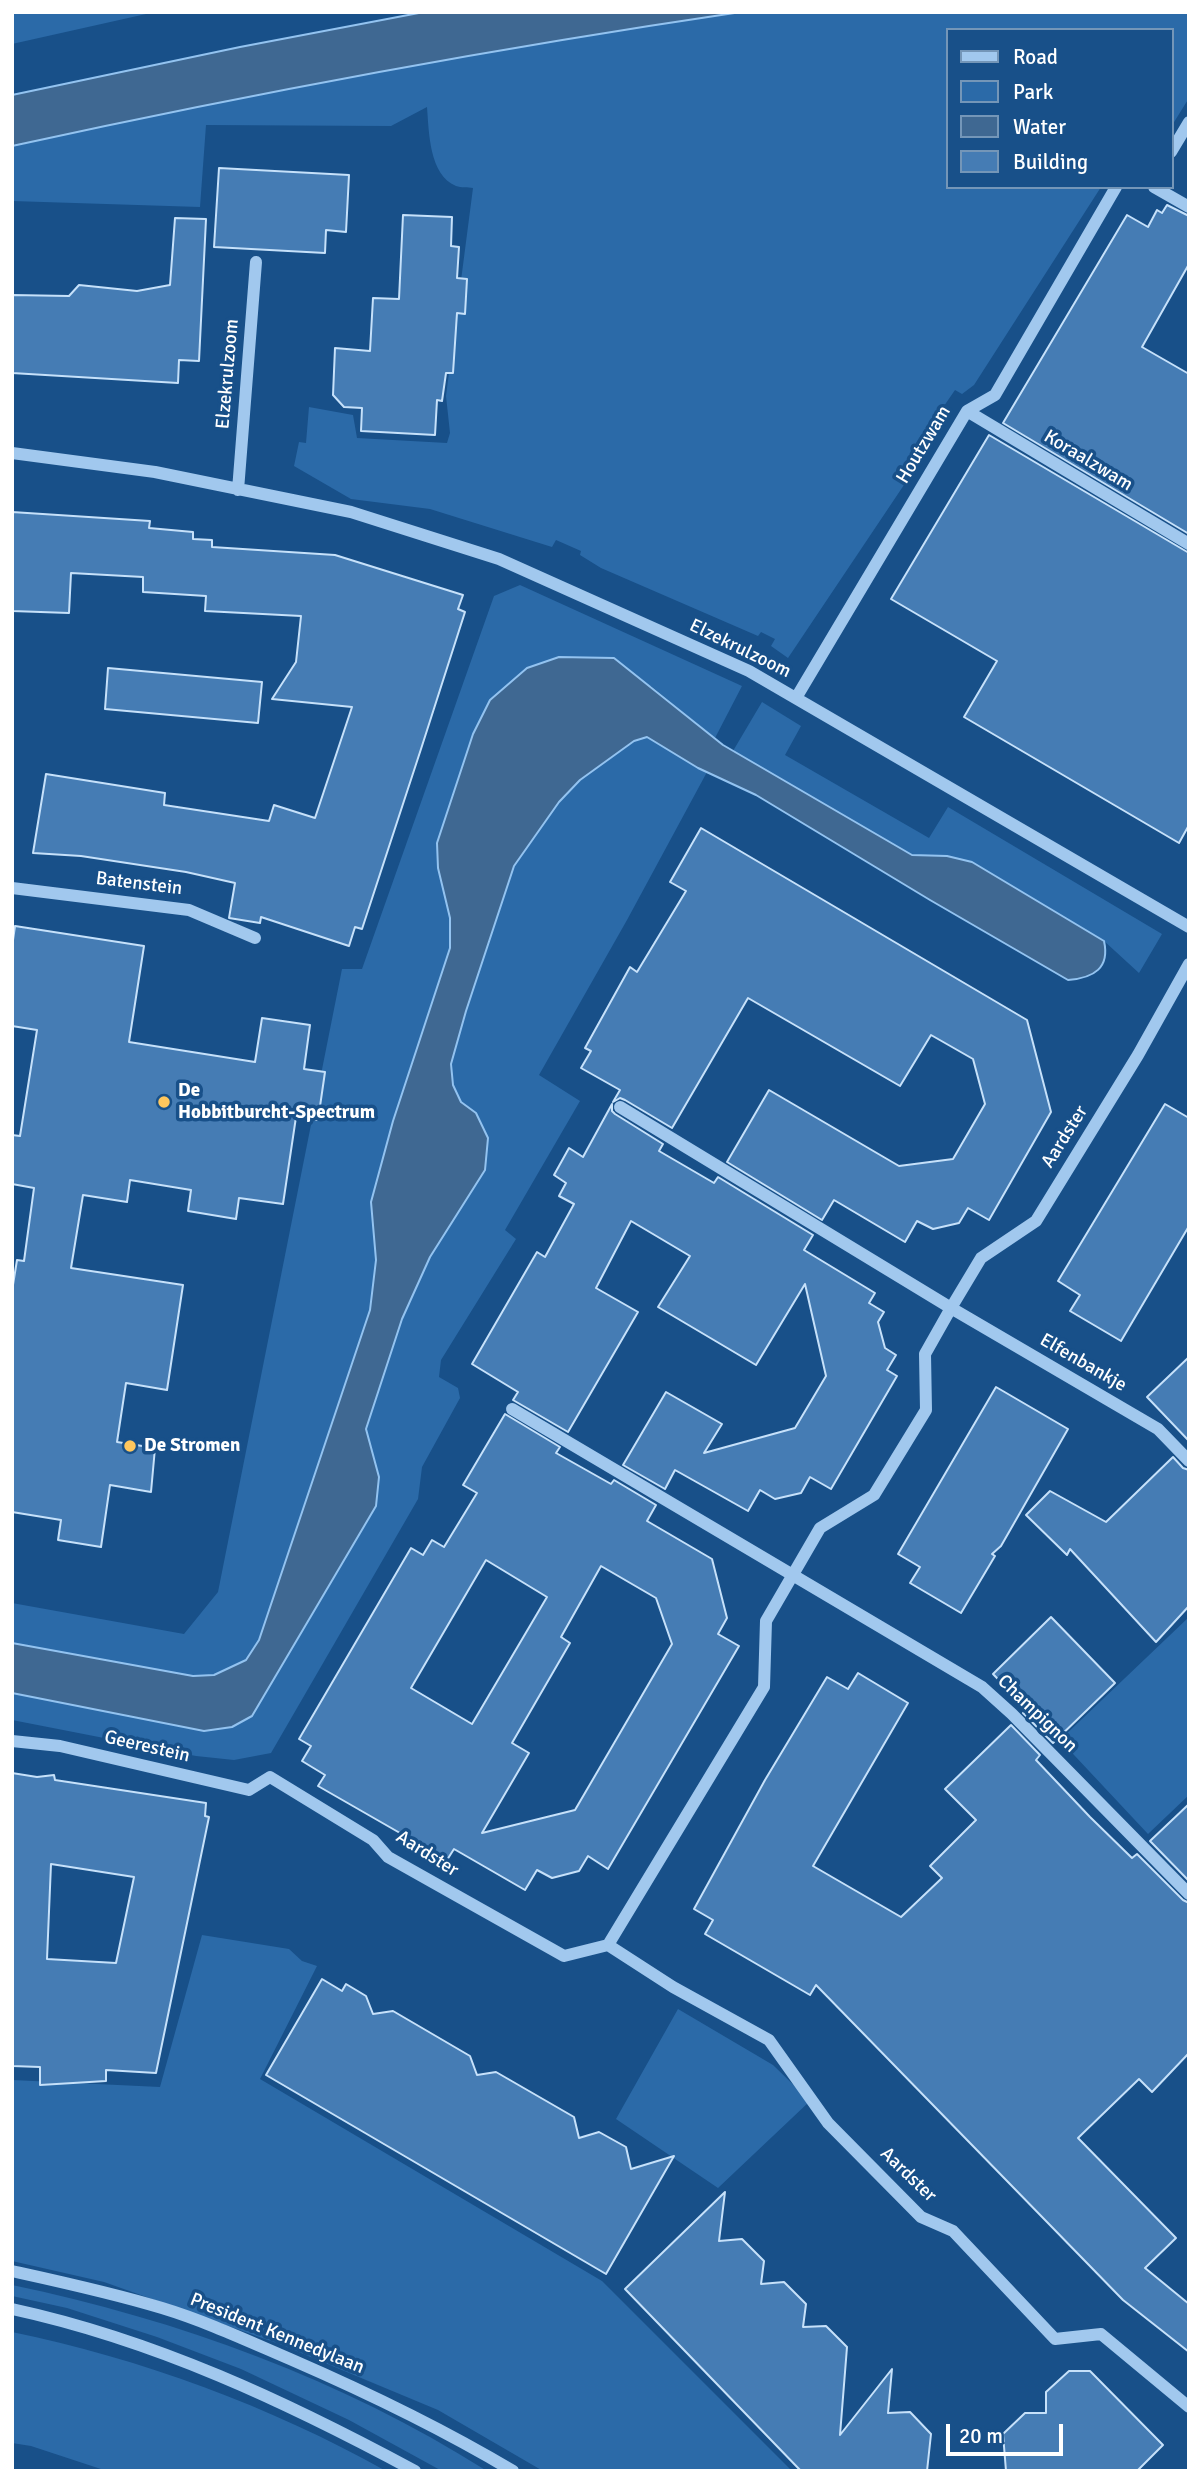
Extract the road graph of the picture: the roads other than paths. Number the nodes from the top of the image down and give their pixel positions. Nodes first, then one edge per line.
1 (1189, 122) edge
2 (1173, 149) edge
3 (1115, 189) edge
4 (1157, 189) edge
5 (1189, 208) edge
6 (256, 262) dead end
7 (967, 411) junction
8 (12, 453) edge
9 (238, 490) junction
10 (1189, 544) edge
11 (796, 698) junction
12 (12, 888) edge
13 (1189, 911) edge
14 (1185, 925) edge
15 (255, 938) dead end
16 (1189, 964) edge
17 (620, 1107) dead end
18 (951, 1308) junction
19 (512, 1409) dead end
20 (1189, 1461) edge
21 (795, 1575) junction
22 (12, 1741) edge
23 (270, 1777) joint
24 (1189, 1894) edge
25 (608, 1945) junction
26 (12, 2271) edge
27 (12, 2309) edge
28 (1189, 2407) edge
29 (415, 2471) edge
30 (513, 2471) edge

1 - 2 street
3 - 7 street, Houtzwam
4 - 5 street
6 - 9 street, Elzekrulzoom
7 - 10 street, Koraalzwam
7 - 11 street, Houtzwam
8 - 9 street, Elzekrulzoom
9 - 11 street, Elzekrulzoom
11 - 14 street, Elzekrulzoom
12 - 15 street, Batenstein
13 - 14 street
16 - 18 street, Aardster
17 - 18 street
18 - 20 street, Elfenbankje
18 - 21 street, Aardster
19 - 21 street
21 - 24 street, Champignon
21 - 25 street, Aardster
22 - 23 street, Geerestein
23 - 25 street, Aardster
25 - 28 street, Aardster
26 - 30 street, President Kennedylaan
27 - 29 street

